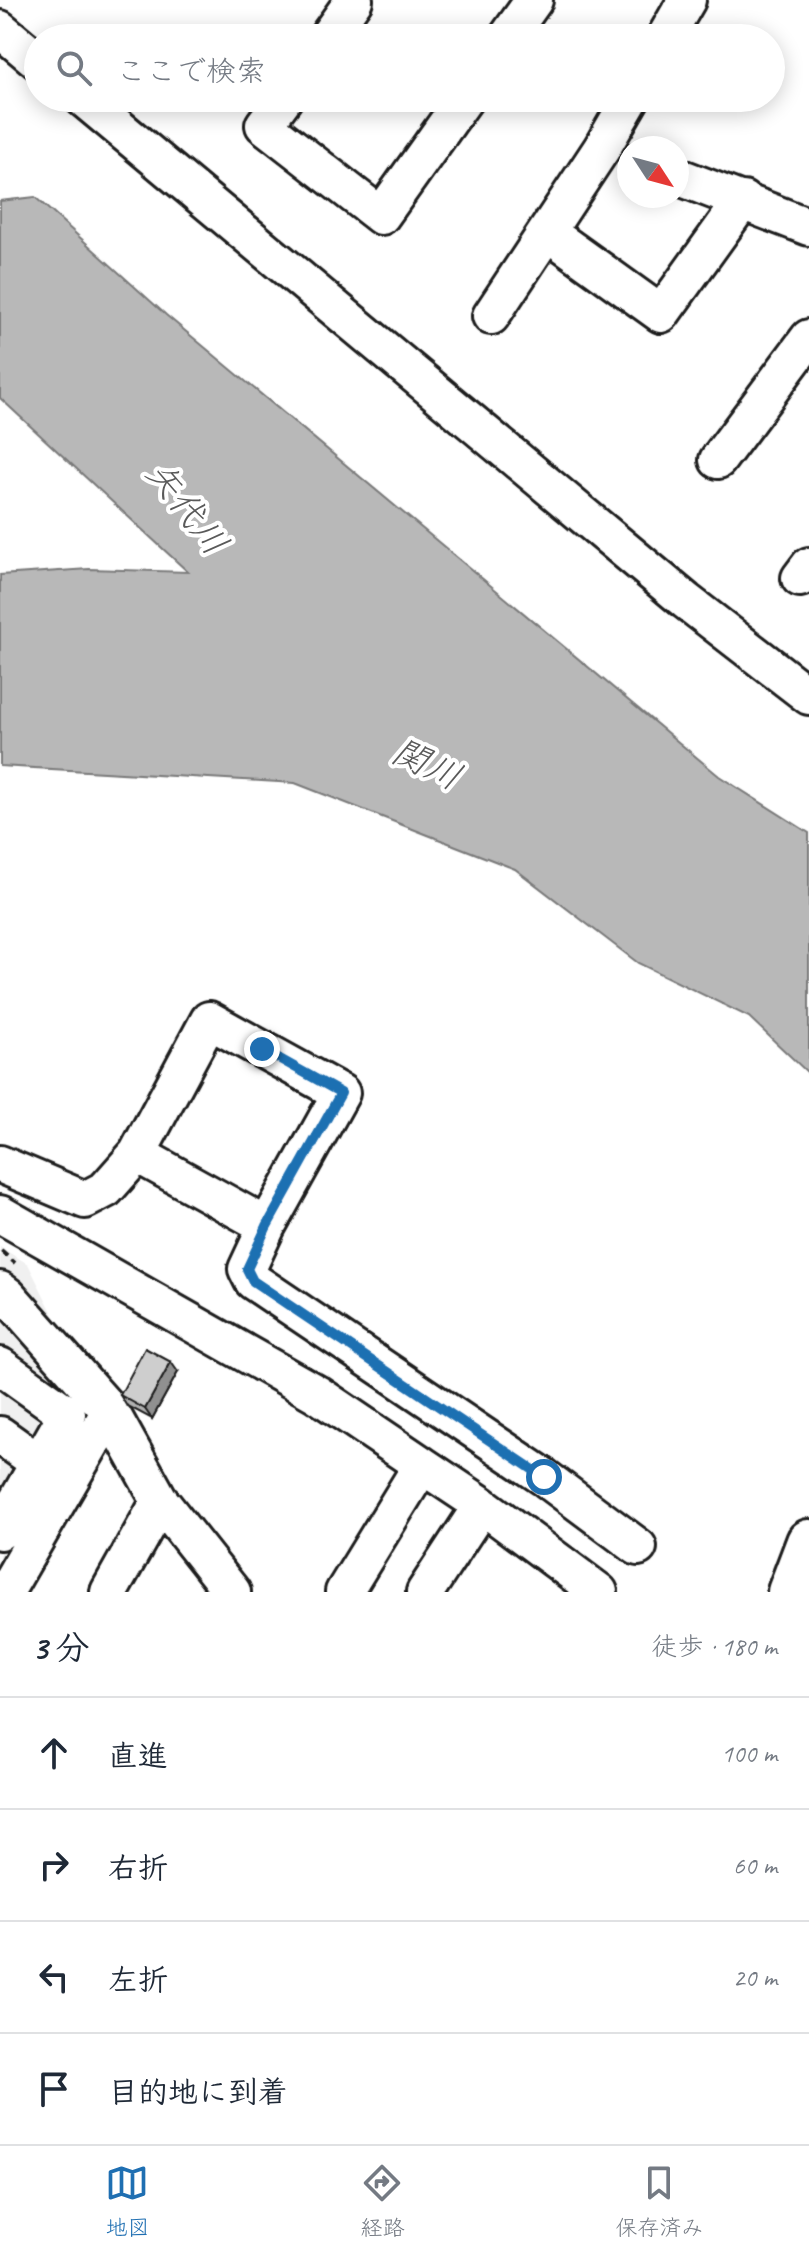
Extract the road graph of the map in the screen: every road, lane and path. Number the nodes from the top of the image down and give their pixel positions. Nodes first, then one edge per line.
1 (354, 0) edge
2 (534, 0) edge
3 (687, 0) edge
4 (337, 24) edge
5 (517, 24) edge
6 (673, 24) edge
7 (0, 29) edge
8 (24, 49) edge
9 (100, 112) edge
10 (274, 112) edge
11 (455, 112) edge
12 (627, 112) edge
13 (616, 153) edge
14 (689, 180) edge
15 (743, 200) junction
16 (809, 227) edge
17 (547, 232) junction
18 (491, 316) dead end
19 (809, 338) edge
20 (718, 460) dead end
21 (809, 696) edge
22 (137, 1154) junction
23 (0, 1164) edge
24 (0, 1214) edge
25 (267, 1226) junction
26 (0, 1290) edge
27 (0, 1366) edge
28 (110, 1411) junction
29 (0, 1435) edge
30 (39, 1463) junction
31 (422, 1465) junction
32 (160, 1501) junction
33 (482, 1505) junction
34 (4, 1516) edge
35 (809, 1542) edge
36 (638, 1547) dead end
37 (5, 1592) edge
38 (109, 1592) edge
39 (232, 1592) edge
40 (344, 1592) edge
41 (425, 1592) edge
42 (599, 1592) edge
43 (790, 1592) edge

1 - 4 street
2 - 5 street
3 - 6 street
7 - 8 street
9 - 21 street
10 - 11 street
12 - 13 street
13 - 17 street
14 - 15 street
15 - 16 street
15 - 17 street
17 - 18 street
19 - 20 street
22 - 23 street
22 - 25 street
22 - 25 street
24 - 31 street
25 - 36 street
26 - 28 street
27 - 30 street
28 - 32 street
28 - 37 street
29 - 30 street
30 - 34 street
31 - 33 street
31 - 40 street
32 - 38 street
32 - 39 street
33 - 41 street
33 - 42 street
35 - 43 main road

